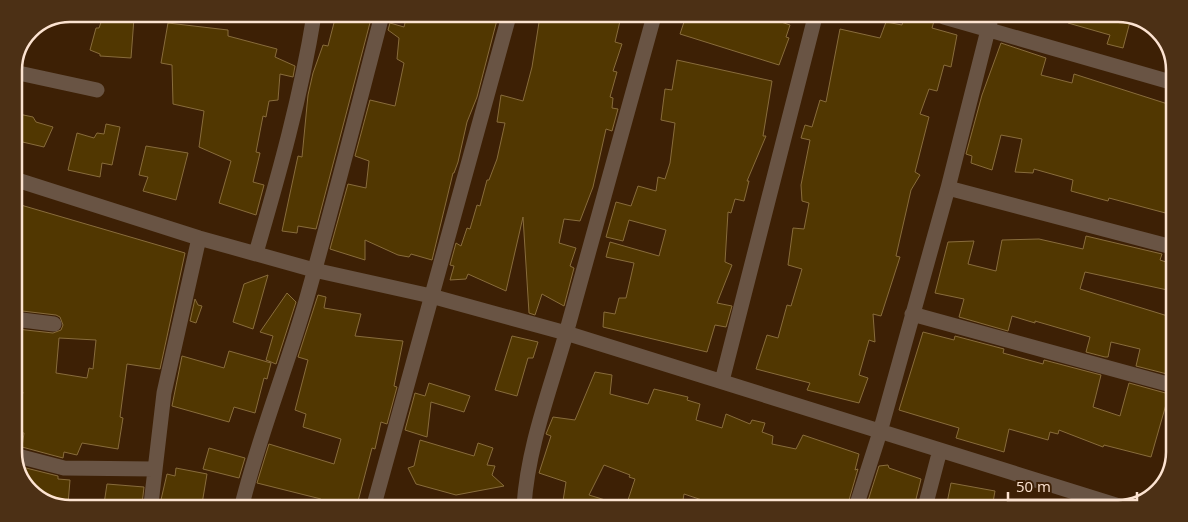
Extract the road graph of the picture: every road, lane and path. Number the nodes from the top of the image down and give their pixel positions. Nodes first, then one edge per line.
1 (313, 22) edge
2 (380, 22) edge
3 (507, 22) edge
4 (652, 22) edge
5 (814, 22) edge
6 (977, 22) edge
7 (990, 24) edge
8 (23, 74) edge
9 (1165, 80) edge
10 (98, 90) dead end
11 (23, 182) edge
12 (948, 188) junction
13 (199, 238) junction
14 (1165, 245) edge
15 (256, 253) junction
16 (314, 270) junction
17 (431, 296) junction
18 (912, 314) junction
19 (23, 320) edge
20 (54, 324) dead end
21 (566, 333) junction
22 (722, 382) junction
23 (1166, 384) edge
24 (880, 432) junction
25 (940, 450) junction
26 (23, 457) edge
27 (154, 469) junction
28 (152, 500) edge
29 (243, 500) edge
30 (375, 500) edge
31 (524, 500) edge
32 (858, 500) edge
33 (927, 500) edge
34 (1100, 500) edge

1 - 15 street
2 - 16 street
3 - 17 street
4 - 21 street
5 - 22 street
6 - 7 street
7 - 9 street
7 - 12 street
8 - 10 street
11 - 13 street
12 - 14 street
12 - 18 street
13 - 15 street
13 - 27 street
15 - 16 street
16 - 17 street
16 - 29 street
17 - 21 street
17 - 30 street
18 - 23 street
18 - 24 street
19 - 20 street
21 - 22 street
21 - 31 street
22 - 24 street
24 - 25 street
24 - 32 street
25 - 33 street
25 - 34 street
26 - 27 street
27 - 28 street

